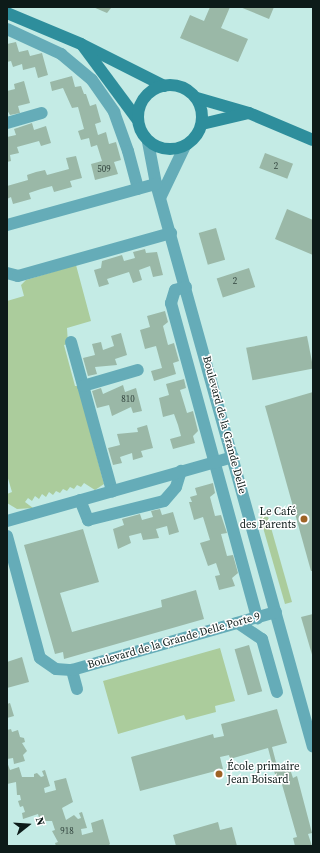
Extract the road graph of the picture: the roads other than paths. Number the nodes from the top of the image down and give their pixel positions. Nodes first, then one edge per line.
1 (7, 13) edge
2 (7, 29) edge
3 (81, 44) junction
4 (164, 86) junction
5 (197, 98) junction
6 (42, 113) dead end
7 (249, 113) junction
8 (137, 119) junction
9 (7, 124) edge
10 (202, 124) junction
11 (313, 140) edge
12 (148, 142) junction
13 (185, 146) junction
14 (156, 184) junction
15 (138, 189) junction
16 (161, 196) junction
17 (7, 225) edge
18 (171, 233) junction
19 (7, 273) edge
20 (186, 287) junction
21 (71, 342) dead end
22 (138, 370) dead end
23 (83, 386) junction
24 (233, 457) junction
25 (215, 462) junction
26 (181, 471) junction
27 (112, 491) junction
28 (80, 500) junction
29 (7, 521) edge
30 (7, 536) edge
31 (276, 612) junction
32 (257, 618) junction
33 (238, 623) junction
34 (72, 670) junction
35 (77, 689) dead end
36 (277, 692) dead end
37 (313, 747) edge

1 - 3 street
2 - 15 street
3 - 4 street
3 - 8 street
4 - 5 street
4 - 8 street
5 - 7 street
5 - 10 street
6 - 9 street
7 - 10 street
7 - 11 street
8 - 12 street
10 - 13 street
12 - 13 street
12 - 14 street, Boulevard de la Grande Delle
13 - 16 street
14 - 15 street
14 - 16 street, Boulevard de la Grande Delle
15 - 17 street
16 - 18 street, Boulevard de la Grande Delle
18 - 19 street
18 - 20 street, Boulevard de la Grande Delle
20 - 24 street, Boulevard de la Grande Delle
20 - 25 street
21 - 23 street
22 - 23 street
23 - 27 street
24 - 25 street
24 - 31 street, Boulevard de la Grande Delle
25 - 26 street
25 - 32 street
26 - 27 street
26 - 28 street
27 - 28 street
28 - 29 street
30 - 34 street, Boulevard de la Grande Delle Porte 9
31 - 32 street, Boulevard de la Grande Delle Porte 9
31 - 37 street, Boulevard de la Grande Delle
32 - 33 street, Boulevard de la Grande Delle Porte 9
33 - 34 street, Boulevard de la Grande Delle Porte 9
33 - 36 street
34 - 35 street, Boulevard de la Grande Delle Porte 9

